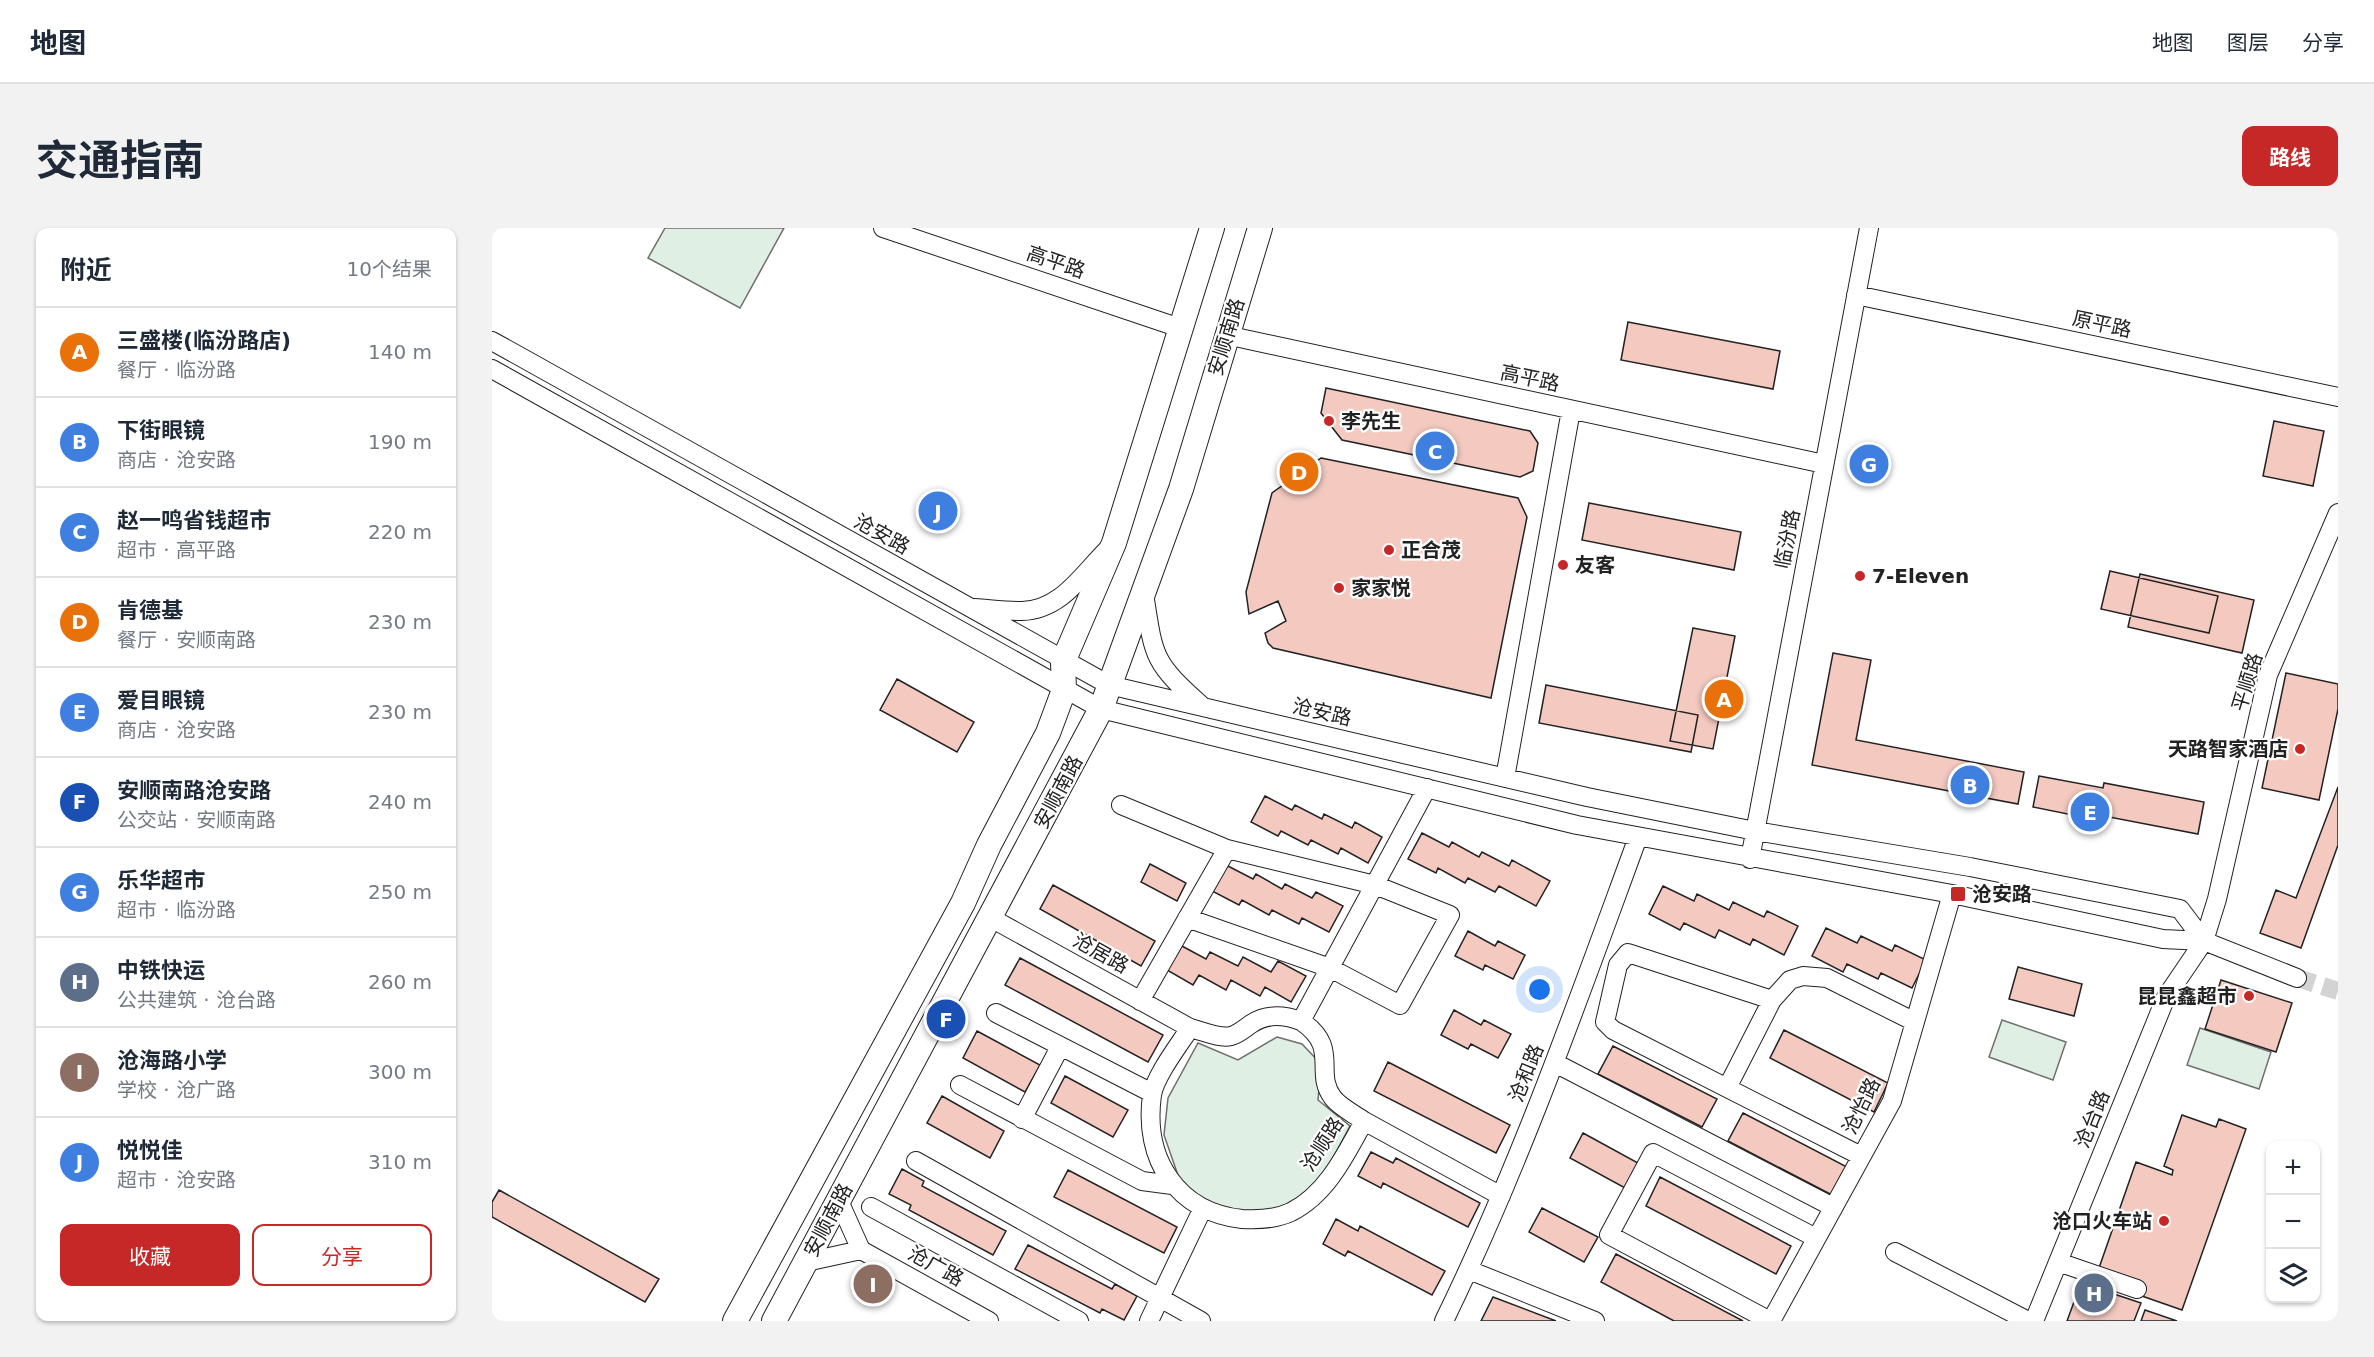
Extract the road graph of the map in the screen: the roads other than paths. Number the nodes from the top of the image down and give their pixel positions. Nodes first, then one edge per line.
1 (883, 228) edge
2 (1212, 228) edge
3 (1260, 228) edge
4 (1869, 228) edge
5 (1856, 295) junction
6 (1180, 328) junction
7 (1226, 335) junction
8 (492, 341) edge
9 (492, 369) edge
10 (2338, 397) edge
11 (1571, 410) junction
12 (1824, 465) junction
13 (2338, 513) edge
14 (1114, 543) junction
15 (1144, 593) junction
16 (968, 608) junction
17 (1063, 662) junction
18 (1109, 685) junction
19 (1064, 690) junction
20 (1204, 707) junction
21 (1101, 709) junction
22 (1504, 778) junction
23 (1428, 788) junction
24 (1121, 805) dead end
25 (1755, 831) junction
26 (1638, 837) junction
27 (1227, 849) junction
28 (1750, 859) junction
29 (1374, 885) junction
30 (1952, 894) junction
31 (991, 918) junction
32 (1187, 918) junction
33 (2204, 941) junction
34 (1330, 968) junction
35 (2297, 978) tunnel mouth
36 (1772, 1000) junction
37 (1140, 1001) junction
38 (996, 1013) dead end
39 (1301, 1022) junction
40 (1915, 1022) junction
41 (1190, 1028) junction
42 (1060, 1047) junction
43 (1555, 1063) junction
44 (960, 1085) dead end
45 (1728, 1086) junction
46 (1152, 1093) junction
47 (1022, 1119) junction
48 (1364, 1121) junction
49 (1862, 1156) junction
50 (916, 1161) dead end
51 (1172, 1185) junction
52 (1501, 1196) junction
53 (838, 1201) junction
54 (871, 1207) dead end
55 (1833, 1207) junction
56 (1202, 1209) junction
57 (1816, 1238) junction
58 (861, 1250) junction
59 (1895, 1252) dead end
60 (806, 1262) junction
61 (2058, 1262) junction
62 (1469, 1270) junction
63 (2137, 1289) dead end
64 (1160, 1299) junction
65 (735, 1321) edge
66 (774, 1321) edge
67 (989, 1321) edge
68 (1078, 1321) edge
69 (1149, 1321) edge
70 (1201, 1321) edge
71 (1444, 1321) edge
72 (1595, 1321) edge
73 (1771, 1321) edge
74 (2028, 1321) edge
75 (2034, 1321) edge

1 - 6 street, 高平路
2 - 6 main road, 安顺南路
3 - 7 main road, 安顺南路
4 - 5 street, 临汾路
5 - 10 street, 原平路
5 - 12 street, 临汾路
6 - 14 main road, 安顺南路
7 - 11 street, 高平路
7 - 15 main road, 安顺南路
8 - 16 street, 沧安路
9 - 19 street
11 - 12 street, 高平路
11 - 22 street
12 - 25 street, 临汾路
13 - 33 street, 平顺路
14 - 16 street
14 - 17 main road, 安顺南路
15 - 18 main road, 安顺南路
15 - 20 street
16 - 17 street, 沧安路
17 - 18 street, 沧安路
17 - 19 main road, 安顺南路
18 - 20 street, 沧安路
18 - 21 main road, 安顺南路
19 - 21 street
19 - 65 main road, 安顺南路
20 - 22 street, 沧安路
21 - 23 street
21 - 31 main road, 安顺南路
22 - 25 street, 沧安路
23 - 26 street
23 - 29 street
24 - 27 street
25 - 28 street, 临汾路
25 - 33 street, 沧安路
26 - 28 street
26 - 43 street, 沧和路
27 - 29 street
27 - 32 street
28 - 30 street
29 - 34 street
29 - 34 street
30 - 33 street
30 - 40 street, 沧怡路
31 - 37 street, 沧居路
31 - 53 main road, 安顺南路
32 - 34 street
32 - 37 street
33 - 35 street
33 - 61 street, 沧台路
34 - 39 street
36 - 40 street
36 - 45 street
36 - 45 street
37 - 41 street, 沧居路
38 - 42 street
39 - 41 street
39 - 48 street, 沧顺路
40 - 49 street, 沧怡路
41 - 46 street, 沧顺路
42 - 46 street
42 - 47 street
43 - 52 street, 沧和路
43 - 55 street
44 - 47 street
45 - 49 street
46 - 51 street, 沧顺路
47 - 51 street
48 - 52 street
48 - 56 street, 沧顺路
49 - 55 street, 沧怡路
50 - 64 street
51 - 56 street, 沧顺路
52 - 62 street, 沧和路
53 - 58 street
53 - 60 main road, 安顺南路
54 - 68 street
55 - 57 street, 沧怡路
56 - 64 street
57 - 73 street, 沧怡路
57 - 73 street
58 - 60 street
58 - 67 street, 沧广路
59 - 74 street
60 - 66 main road, 安顺南路
61 - 63 street
61 - 75 street, 沧台路
62 - 71 street, 沧和路
62 - 72 street
64 - 69 street
64 - 70 street

